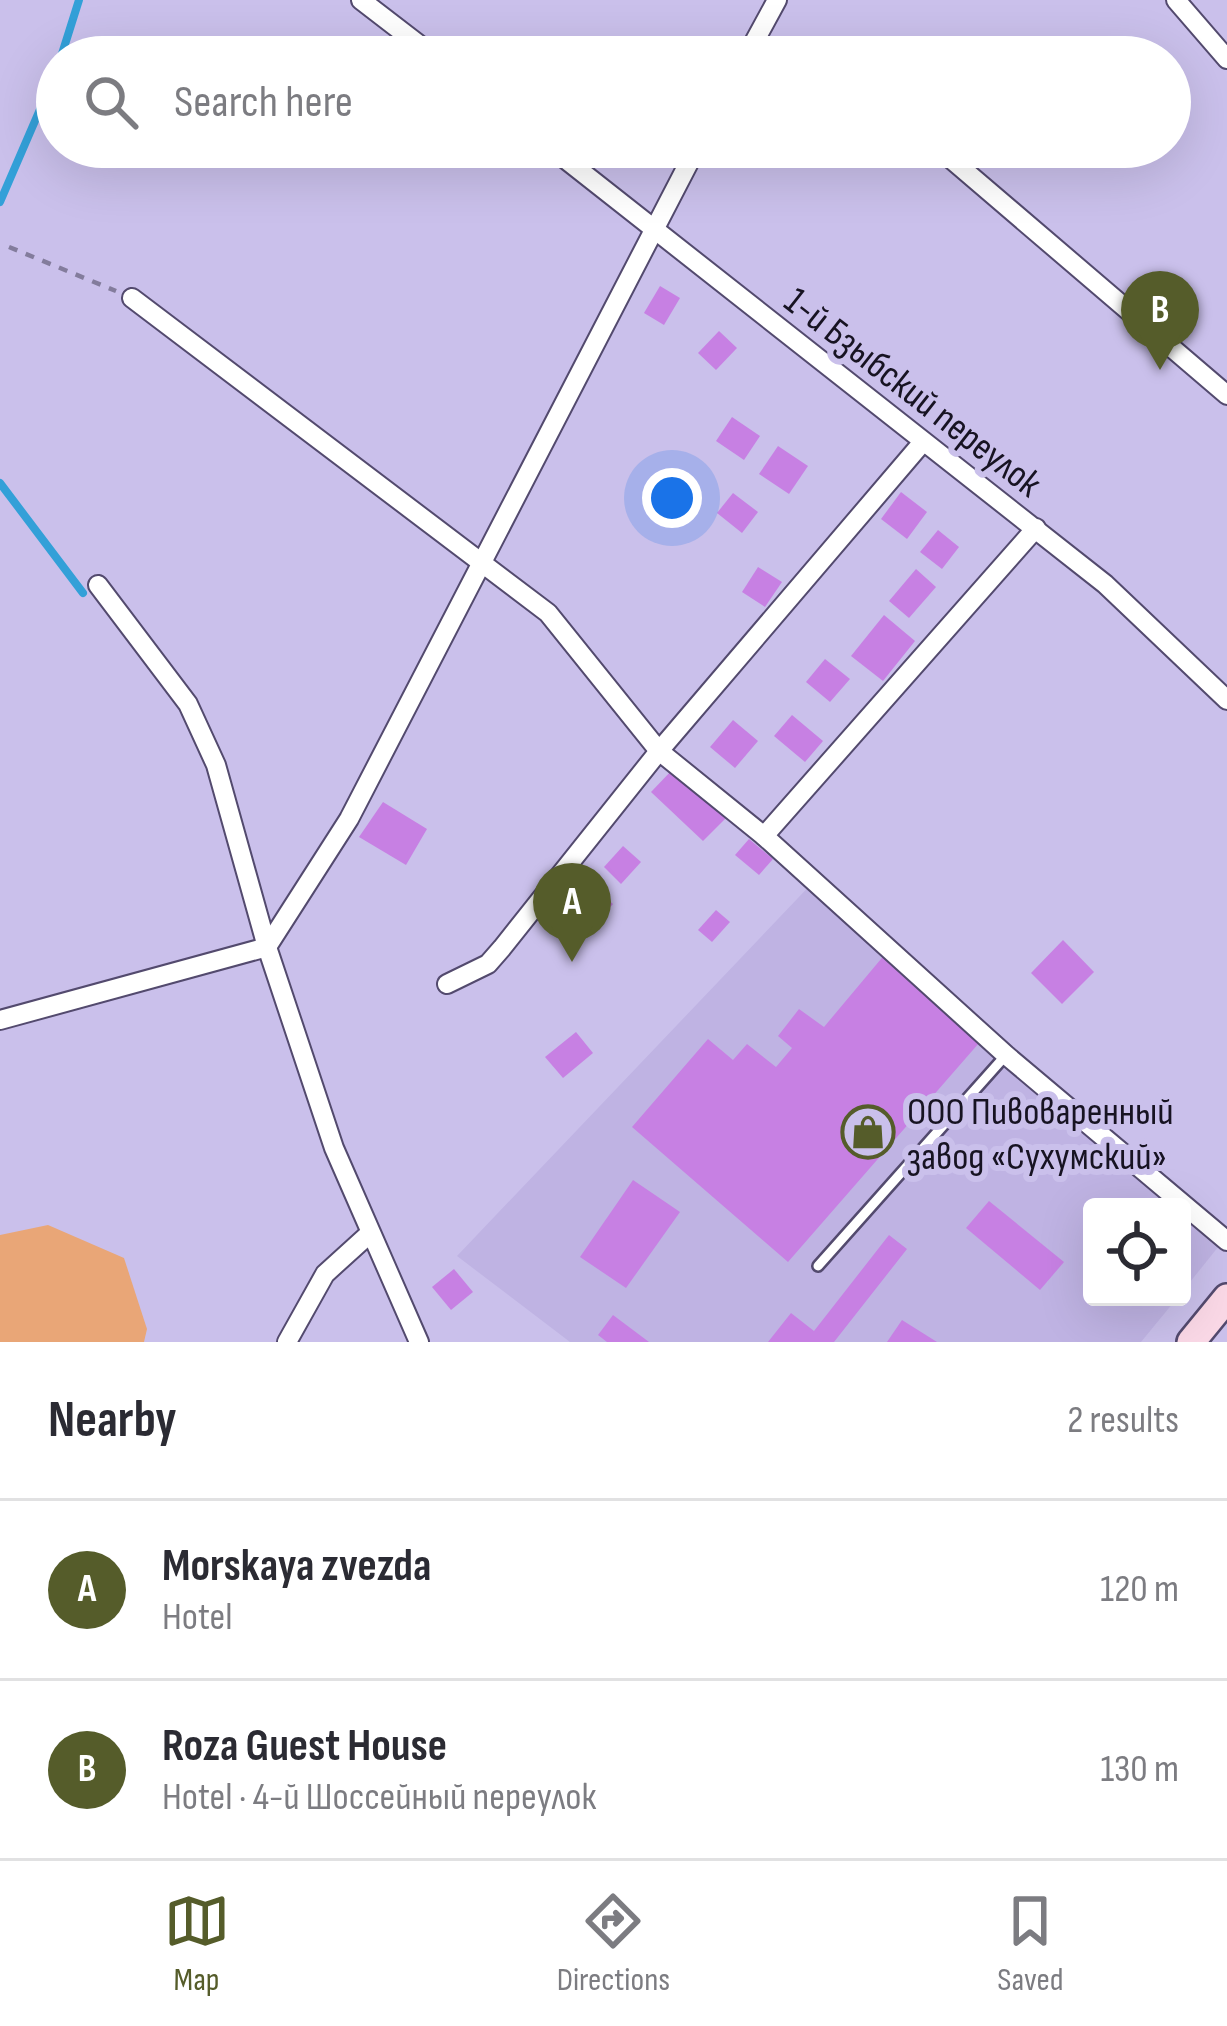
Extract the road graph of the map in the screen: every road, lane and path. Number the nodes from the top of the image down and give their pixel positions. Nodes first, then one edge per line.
1 (362, 0) edge
2 (777, 0) edge
3 (1176, 0) edge
4 (407, 36) edge
5 (757, 36) edge
6 (1227, 59) edge
7 (577, 168) edge
8 (685, 168) edge
9 (962, 168) edge
10 (653, 227) junction
11 (9, 248) dead end
12 (132, 298) joint
13 (1227, 395) edge
14 (922, 443) junction
15 (1036, 528) junction
16 (477, 564) junction
17 (98, 585) dead end
18 (1227, 700) edge
19 (659, 752) junction
20 (764, 836) junction
21 (267, 947) junction
22 (447, 984) dead end
23 (0, 1020) edge
24 (1006, 1055) junction
25 (368, 1234) junction
26 (1227, 1241) edge
27 (818, 1266) dead end
28 (1227, 1298) edge
29 (287, 1342) edge
30 (419, 1342) edge
31 (1191, 1342) edge

1 - 4 street
2 - 5 street
3 - 6 street
7 - 10 street, 1-й Бзыбский переулок
8 - 10 street
9 - 13 street
10 - 14 street, 1-й Бзыбский переулок
10 - 16 street
11 - 12 path
12 - 16 street
14 - 15 street, 1-й Бзыбский переулок
14 - 19 street
15 - 18 street, 1-й Бзыбский переулок
15 - 20 street
16 - 19 street
16 - 21 street
17 - 21 street
19 - 20 street
19 - 22 street
20 - 24 street
21 - 23 street
21 - 25 street
24 - 26 street
24 - 27 lane
25 - 29 street
25 - 30 street
28 - 31 main road

